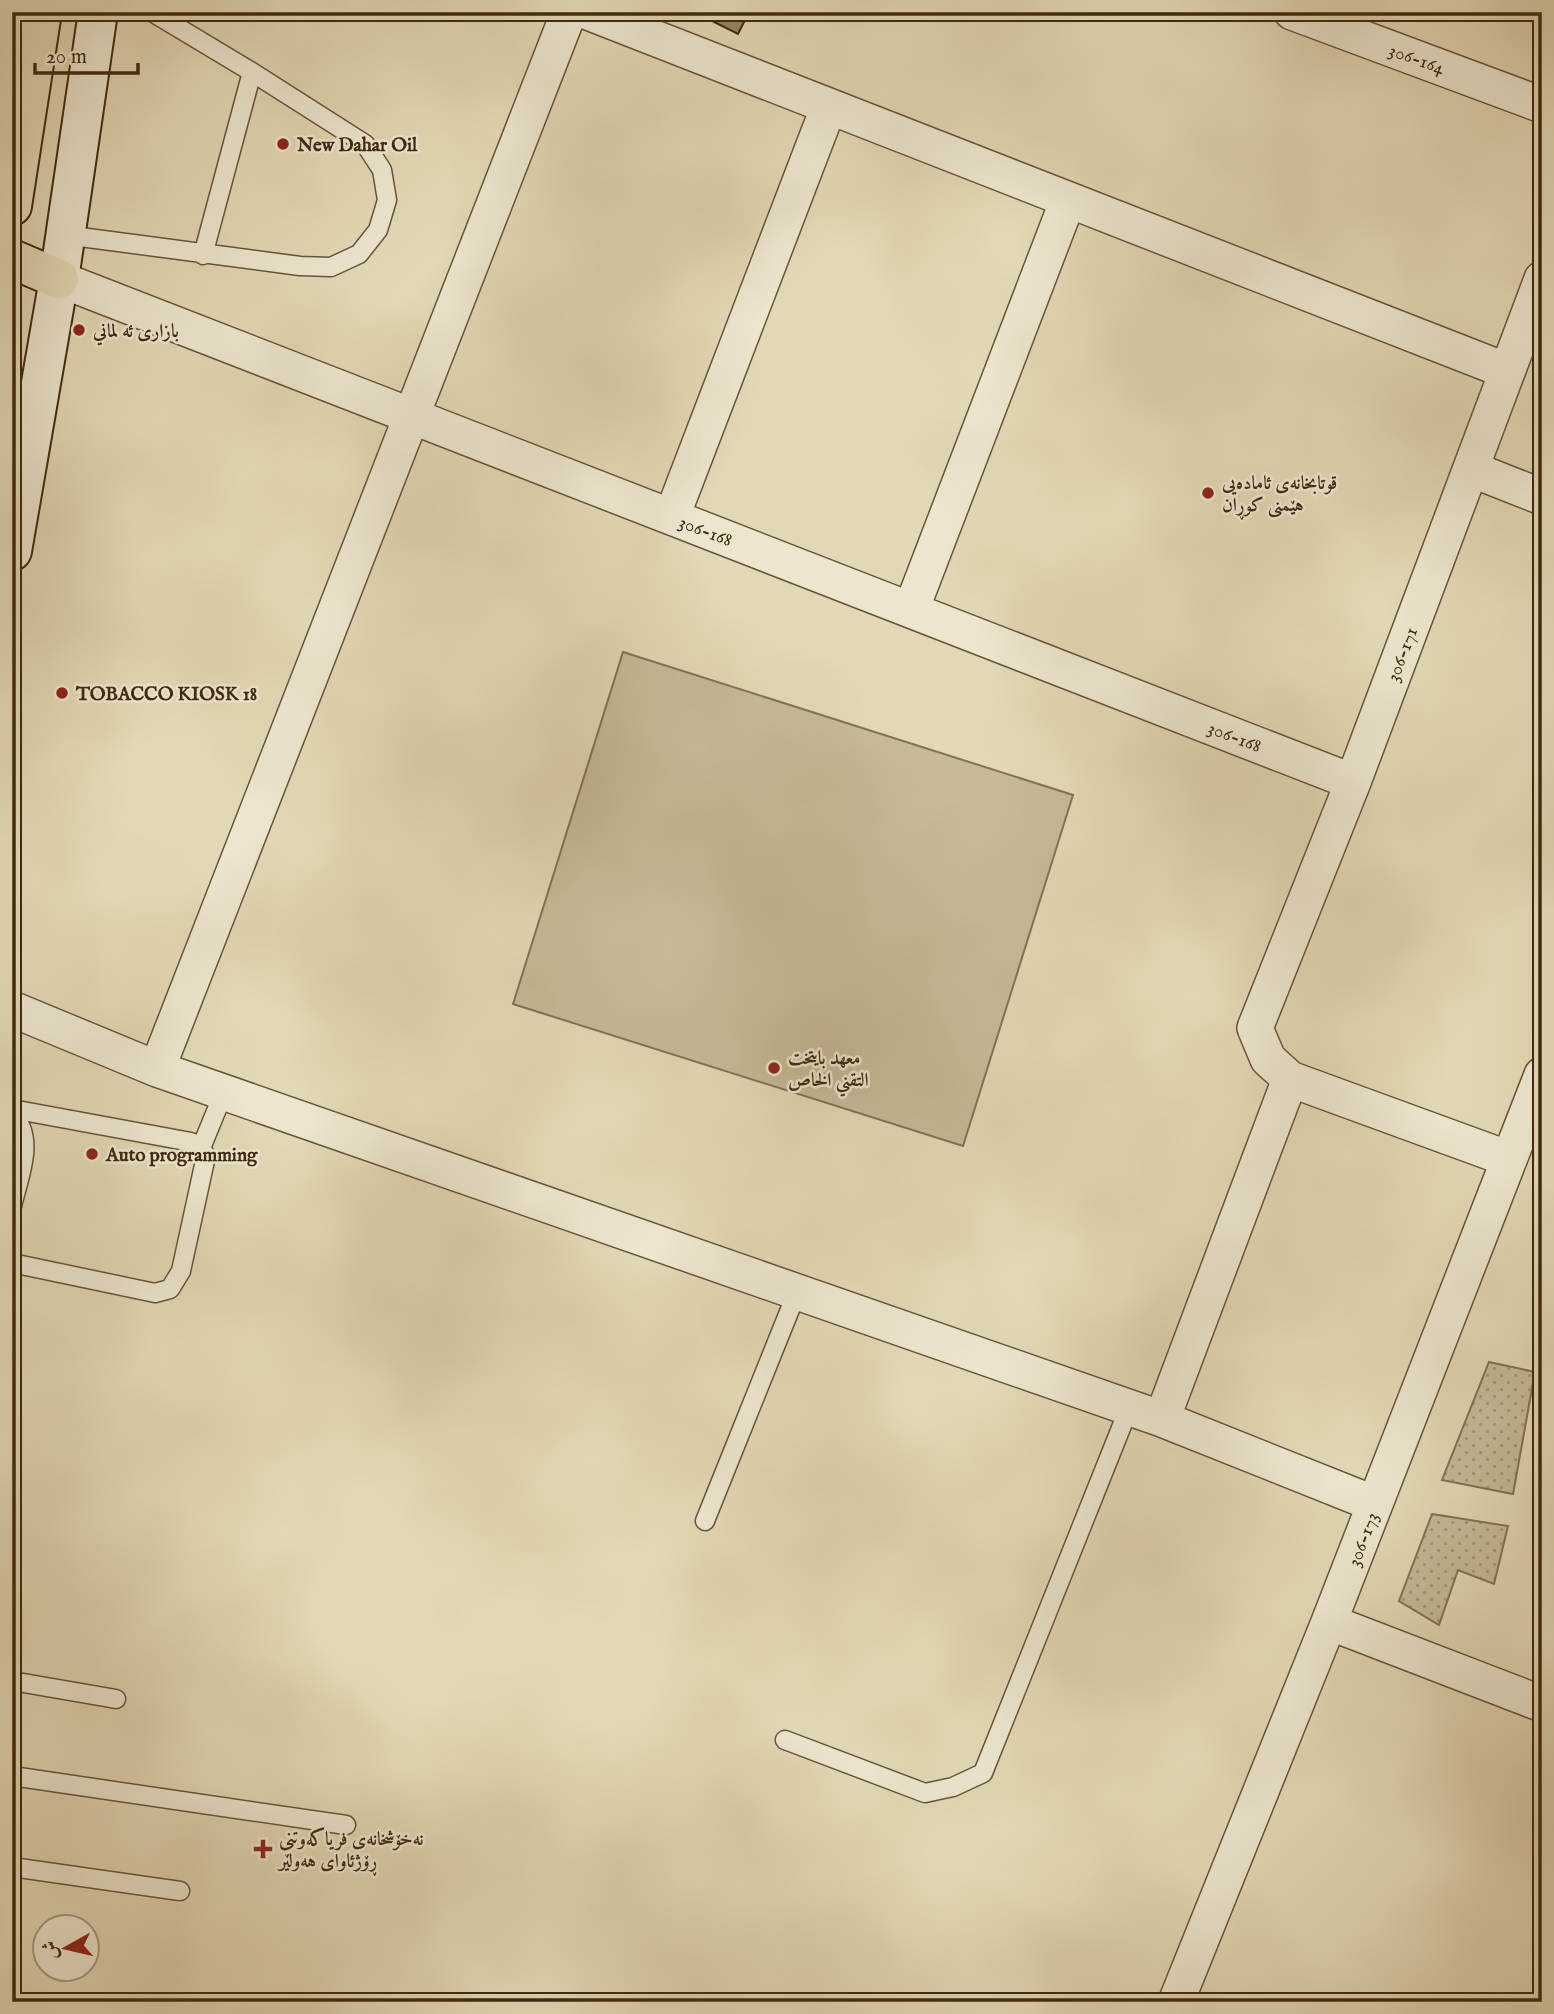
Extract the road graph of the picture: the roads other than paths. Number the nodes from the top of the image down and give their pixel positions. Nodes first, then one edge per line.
1 (42, 12) edge
2 (98, 12) edge
3 (152, 12) edge
4 (569, 12) edge
5 (588, 12) edge
6 (1292, 12) edge
7 (252, 72) junction
8 (1542, 105) edge
9 (829, 106) junction
10 (1068, 200) junction
11 (12, 206) edge
12 (65, 235) junction
13 (203, 255) junction
14 (12, 259) edge
15 (59, 279) junction
16 (1542, 279) edge
17 (1507, 371) junction
18 (413, 415) junction
19 (1471, 469) junction
20 (1542, 497) edge
21 (672, 516) junction
22 (12, 551) edge
23 (911, 610) junction
24 (1353, 782) junction
25 (12, 1009) edge
26 (157, 1069) junction
27 (1542, 1075) edge
28 (1290, 1079) junction
29 (225, 1092) junction
30 (12, 1111) edge
31 (1532, 1128) edge
32 (201, 1148) junction
33 (1509, 1159) junction
34 (12, 1206) edge
35 (12, 1263) edge
36 (797, 1292) junction
37 (1129, 1408) junction
38 (1162, 1419) junction
39 (1375, 1504) junction
40 (705, 1521) dead end
41 (1329, 1622) junction
42 (12, 1681) edge
43 (116, 1699) dead end
44 (1542, 1704) edge
45 (785, 1740) dead end
46 (12, 1776) edge
47 (346, 1825) dead end
48 (12, 1867) edge
49 (180, 1891) dead end
50 (1175, 2002) edge

1 - 11 highway
2 - 12 main road
3 - 7 lane
4 - 18 street
5 - 9 street
6 - 8 street, 306-164
7 - 13 lane
7 - 13 lane
9 - 10 street
9 - 21 street
10 - 17 street
10 - 23 street
12 - 13 lane
12 - 15 main road
14 - 15 highway
15 - 18 street, 306-168
15 - 22 main road
16 - 17 street, 306-171
17 - 19 street, 306-171
18 - 21 street, 306-168
18 - 26 street
19 - 20 street
19 - 24 street, 306-171
21 - 23 street, 306-168
23 - 24 street, 306-168
24 - 28 street, 306-171
25 - 26 street
26 - 29 street
27 - 31 street, 306-173
28 - 33 street
28 - 38 street
29 - 32 lane
29 - 36 street
30 - 32 lane
30 - 34 lane
31 - 33 street, 306-173
32 - 35 lane
33 - 39 street, 306-173
36 - 37 street
36 - 40 lane
37 - 38 street
37 - 45 lane
38 - 39 street
39 - 41 street, 306-173
41 - 44 street
41 - 50 street, 306-173
42 - 43 lane
46 - 47 lane
48 - 49 lane

